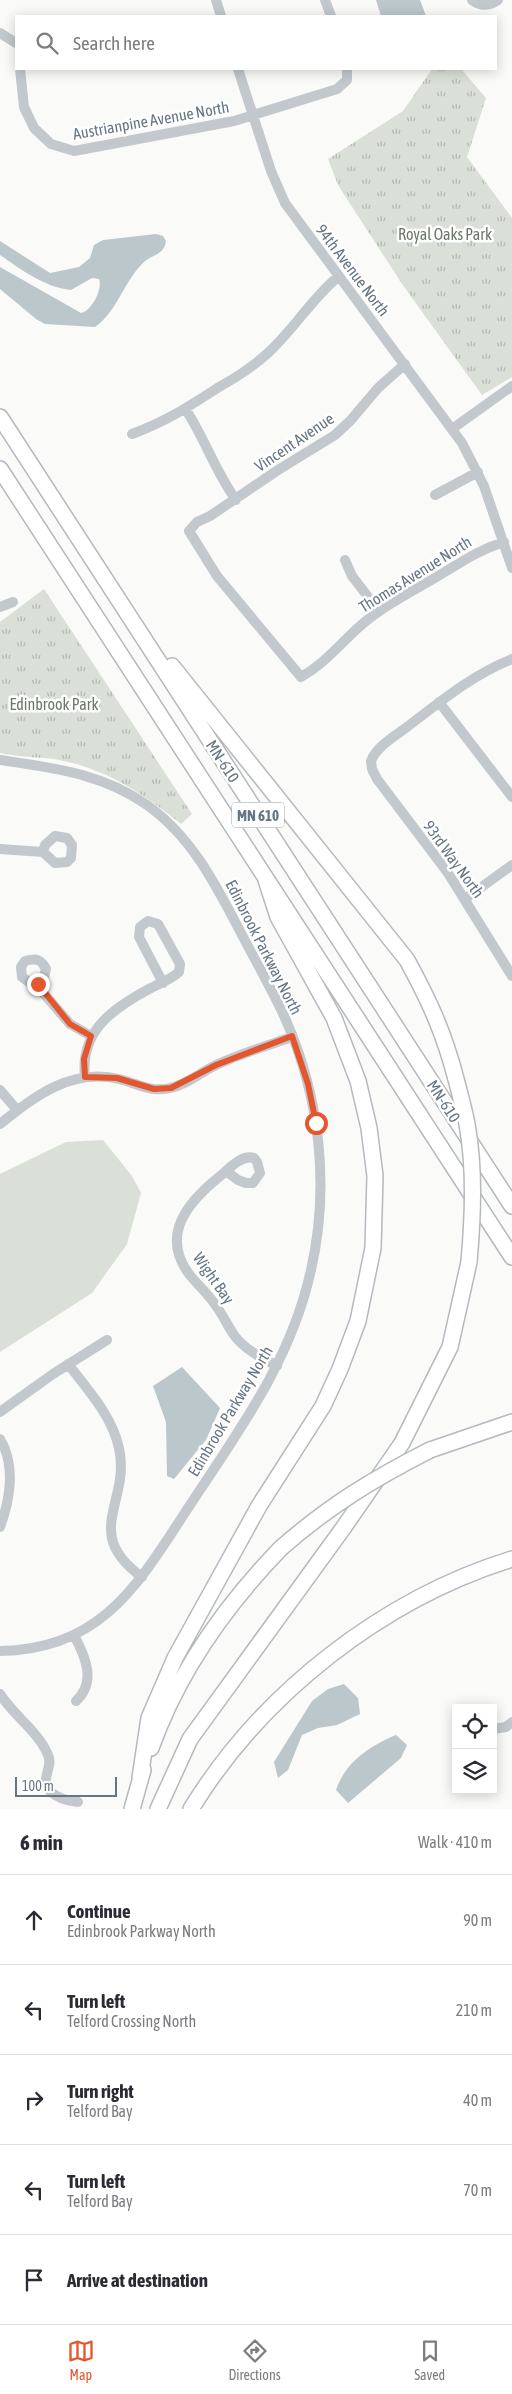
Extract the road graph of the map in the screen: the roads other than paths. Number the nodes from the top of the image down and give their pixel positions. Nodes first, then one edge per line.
1 (216, 0) edge
2 (326, 0) edge
3 (472, 0) edge
4 (498, 0) edge
5 (218, 15) edge
6 (331, 15) edge
7 (0, 34) edge
8 (15, 42) edge
9 (20, 70) edge
10 (238, 70) edge
11 (347, 70) edge
12 (253, 115) junction
13 (339, 276) junction
14 (405, 364) junction
15 (512, 386) edge
16 (186, 410) junction
17 (2, 420) edge
18 (452, 429) junction
19 (132, 434) dead end
20 (0, 469) edge
21 (478, 472) junction
22 (435, 495) dead end
23 (236, 500) junction
24 (504, 542) junction
25 (345, 560) dead end
26 (512, 568) edge
27 (13, 602) dead end
28 (0, 607) edge
29 (379, 611) junction
30 (512, 660) edge
31 (301, 677) joint
32 (439, 702) junction
33 (0, 760) edge
34 (512, 797) edge
35 (0, 849) edge
36 (43, 852) dead end
37 (512, 865) edge
38 (266, 880) junction
39 (465, 899) junction
40 (512, 976) edge
41 (163, 983) junction
42 (38, 984) dead end
43 (91, 1036) junction
44 (292, 1036) junction
45 (85, 1077) junction
46 (0, 1090) edge
47 (17, 1110) junction
48 (0, 1124) edge
49 (226, 1171) dead end
50 (512, 1206) edge
51 (512, 1258) edge
52 (107, 1340) dead end
53 (68, 1364) junction
54 (277, 1366) junction
55 (0, 1412) edge
56 (512, 1422) edge
57 (0, 1439) edge
58 (0, 1527) edge
59 (512, 1559) edge
60 (142, 1576) junction
61 (74, 1635) junction
62 (0, 1651) edge
63 (0, 1694) edge
64 (76, 1701) dead end
65 (512, 1722) edge
66 (497, 1728) edge
67 (140, 1778) junction
68 (78, 1802) dead end
69 (132, 1809) edge
70 (158, 1809) edge
71 (191, 1809) edge

1 - 5 street
2 - 6 street
3 - 4 street
7 - 8 street
9 - 12 street, Austrianpine Avenue North
10 - 12 street, 94th Avenue North
11 - 12 street, Austrianpine Avenue North
12 - 13 street, 94th Avenue North
13 - 14 street, 94th Avenue North
13 - 16 street
14 - 18 street, 94th Avenue North
14 - 23 street, Vincent Avenue
15 - 18 street
16 - 19 street
16 - 23 street
17 - 50 highway, MN-610 / MN 610
17 - 70 highway, bridge
18 - 21 street, 94th Avenue North
20 - 38 highway, MN-610 / MN 610
21 - 22 street
21 - 24 street, 94th Avenue North
23 - 31 street, Vincent Avenue
24 - 26 street, 94th Avenue North
24 - 29 street, Thomas Avenue North
25 - 29 street
27 - 28 street
29 - 31 street, Thomas Avenue North
30 - 32 street
32 - 34 street
32 - 39 street, 93rd Way North
33 - 44 street, Edinbrook Parkway North
35 - 36 street
37 - 39 street
38 - 51 highway, MN-610 / MN 610
38 - 67 highway
39 - 40 street, 93rd Way North
41 - 41 street
41 - 43 street
42 - 43 street
43 - 45 street
44 - 45 street
44 - 54 street, Edinbrook Parkway North
45 - 47 street
46 - 47 street
47 - 48 street
49 - 54 street, Wight Bay
52 - 53 street
53 - 55 street
53 - 60 street
54 - 60 street, Edinbrook Parkway North
56 - 67 highway, bridge
57 - 58 street
59 - 71 highway
60 - 61 street, Edinbrook Parkway North
61 - 62 street, Edinbrook Parkway North
61 - 64 street
63 - 68 street
65 - 66 street
67 - 69 highway

